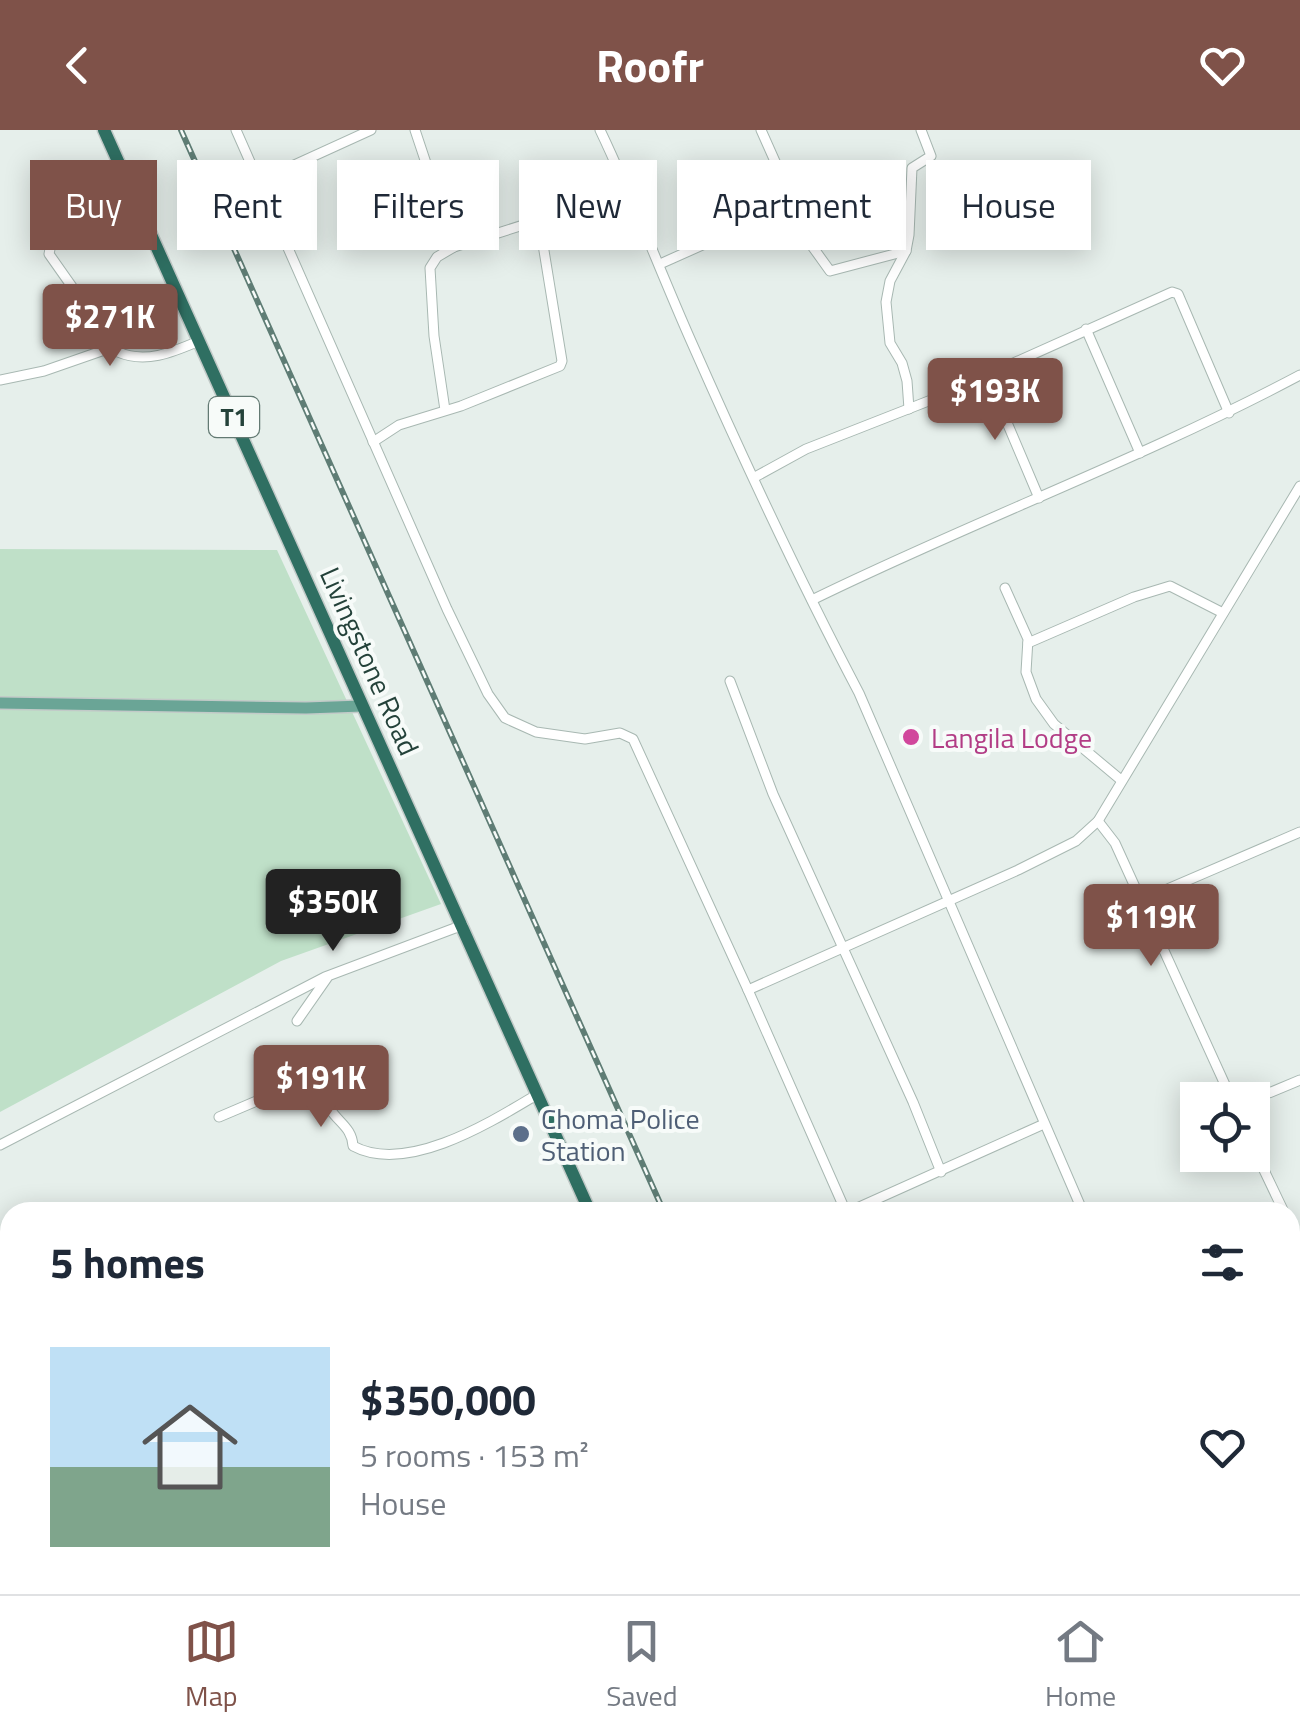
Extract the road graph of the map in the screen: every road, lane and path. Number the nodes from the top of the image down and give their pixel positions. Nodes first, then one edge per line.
1 (104, 130) edge
2 (236, 130) edge
3 (371, 130) edge
4 (415, 130) edge
5 (600, 130) edge
6 (761, 130) edge
7 (920, 130) edge
8 (117, 160) edge
9 (249, 160) edge
10 (305, 160) edge
11 (425, 160) edge
12 (614, 160) edge
13 (774, 160) edge
14 (157, 249) edge
15 (49, 250) edge
16 (288, 250) edge
17 (448, 250) edge
18 (544, 250) edge
19 (654, 250) edge
20 (691, 250) edge
21 (815, 250) edge
22 (906, 251) junction
23 (660, 264) junction
24 (1086, 329) junction
25 (200, 341) junction
26 (113, 347) junction
27 (986, 374) junction
28 (1300, 374) edge
29 (0, 380) edge
30 (908, 409) junction
31 (445, 410) junction
32 (1229, 413) junction
33 (373, 442) junction
34 (1140, 453) junction
35 (755, 477) junction
36 (1300, 486) edge
37 (1040, 498) junction
38 (1005, 588) dead end
39 (812, 600) junction
40 (1223, 613) junction
41 (1028, 643) junction
42 (730, 681) dead end
43 (0, 703) edge
44 (362, 706) junction
45 (1121, 780) junction
46 (1098, 821) junction
47 (1300, 832) edge
48 (1142, 900) junction
49 (946, 902) junction
50 (463, 925) junction
51 (842, 947) junction
52 (329, 976) junction
53 (748, 990) junction
54 (297, 1021) dead end
55 (1300, 1080) edge
56 (1224, 1082) edge
57 (1270, 1092) edge
58 (538, 1094) junction
59 (219, 1117) dead end
60 (1044, 1124) junction
61 (0, 1146) edge
62 (941, 1172) junction
63 (1263, 1172) edge
64 (586, 1202) edge
65 (843, 1202) edge
66 (870, 1202) edge
67 (1079, 1202) edge
68 (1276, 1202) edge

1 - 8 highway, Livingstone Road / T1
2 - 9 street
3 - 10 street
4 - 11 street
5 - 12 street
6 - 13 street
7 - 22 street
14 - 25 highway, Livingstone Road / T1
15 - 26 street
16 - 33 street
17 - 31 street
18 - 31 street
19 - 23 street
20 - 23 street
21 - 22 street
22 - 30 street
23 - 35 street
24 - 27 street
24 - 32 street
24 - 34 street
25 - 26 street
25 - 44 highway, Livingstone Road / T1
26 - 29 street
27 - 30 street
27 - 37 street
28 - 32 street
30 - 35 street
31 - 33 street
32 - 34 street
33 - 53 street
34 - 37 street
35 - 39 street
36 - 40 street
37 - 39 street
38 - 41 street
39 - 49 street
40 - 41 street
40 - 45 street
41 - 45 street
42 - 51 street
43 - 44 main road
44 - 50 highway, Livingstone Road / T1
45 - 46 street
46 - 48 street
46 - 49 street
47 - 48 street
48 - 56 street
49 - 51 street
49 - 60 street
50 - 52 street
50 - 58 highway, Livingstone Road / T1
51 - 53 street
51 - 62 street
52 - 54 street
52 - 61 street
53 - 65 street
55 - 57 street
58 - 59 street
58 - 64 highway, Livingstone Road / T1
60 - 62 street
60 - 67 street
62 - 66 street
63 - 68 street

